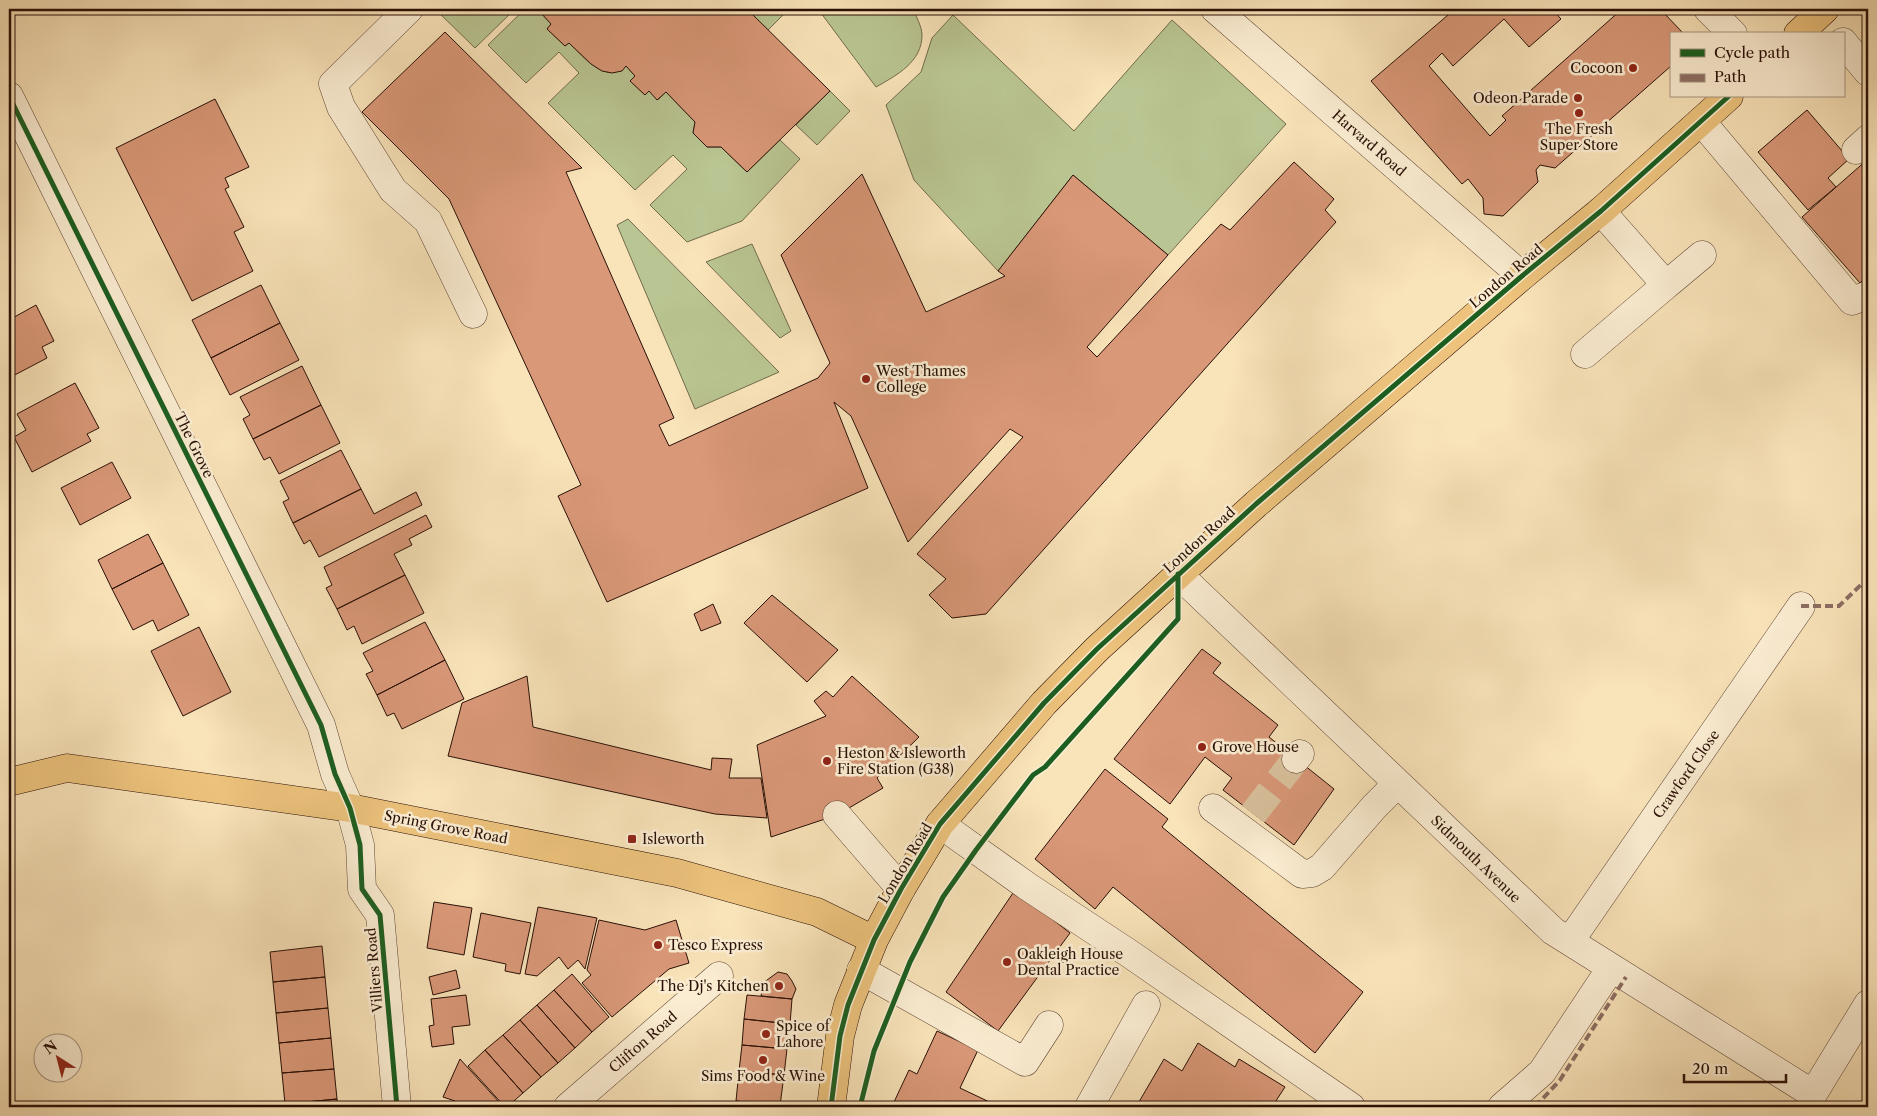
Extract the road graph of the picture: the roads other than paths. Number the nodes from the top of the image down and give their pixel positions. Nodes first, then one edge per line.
1 (408, 9) edge
2 (1215, 9) edge
3 (1708, 9) edge
4 (1827, 19) edge
5 (1731, 32) edge
6 (1802, 32) edge
7 (1844, 43) edge
8 (1868, 72) edge
9 (9, 96) edge
10 (1727, 98) edge
11 (1701, 121) junction
12 (1601, 211) junction
13 (1702, 256) dead end
14 (1522, 276) junction
15 (1666, 285) junction
16 (1868, 295) edge
17 (472, 314) dead end
18 (1585, 354) dead end
19 (1178, 574) junction
20 (1801, 606) dead end
21 (9, 782) edge
22 (1397, 784) junction
23 (350, 808) junction
24 (1213, 808) dead end
25 (837, 815) dead end
26 (940, 824) junction
27 (900, 889) junction
28 (874, 940) junction
29 (1570, 941) junction
30 (1611, 968) junction
31 (861, 970) junction
32 (719, 976) dead end
33 (1868, 1004) edge
34 (1146, 1005) dead end
35 (1049, 1025) dead end
36 (1808, 1101) edge
37 (397, 1107) edge
38 (568, 1107) edge
39 (830, 1107) edge
40 (1089, 1107) edge
41 (1351, 1107) edge
42 (1502, 1107) edge

1 - 17 street
2 - 14 street, Harvard Road
3 - 5 street
4 - 6 main road
7 - 8 street
9 - 23 street, The Grove
10 - 11 main road, London Road
11 - 12 main road, London Road
11 - 16 street
12 - 14 main road, London Road
12 - 15 street
13 - 15 street
14 - 19 main road, London Road
15 - 18 street
19 - 22 street, Sidmouth Avenue
19 - 26 main road, London Road
20 - 29 street, Crawford Close
21 - 23 main road, Spring Grove Road
22 - 24 street
22 - 29 street, Sidmouth Avenue
23 - 28 main road, Spring Grove Road
23 - 37 street, Villiers Road
25 - 27 street
26 - 27 main road, London Road
26 - 41 street
27 - 28 main road, London Road
28 - 31 main road, London Road
29 - 30 street, Sidmouth Avenue
30 - 36 street, Sidmouth Avenue
30 - 42 street
31 - 35 street
31 - 39 main road, London Road
32 - 38 street, Clifton Road
33 - 36 street, Sidmouth Avenue
34 - 40 street

